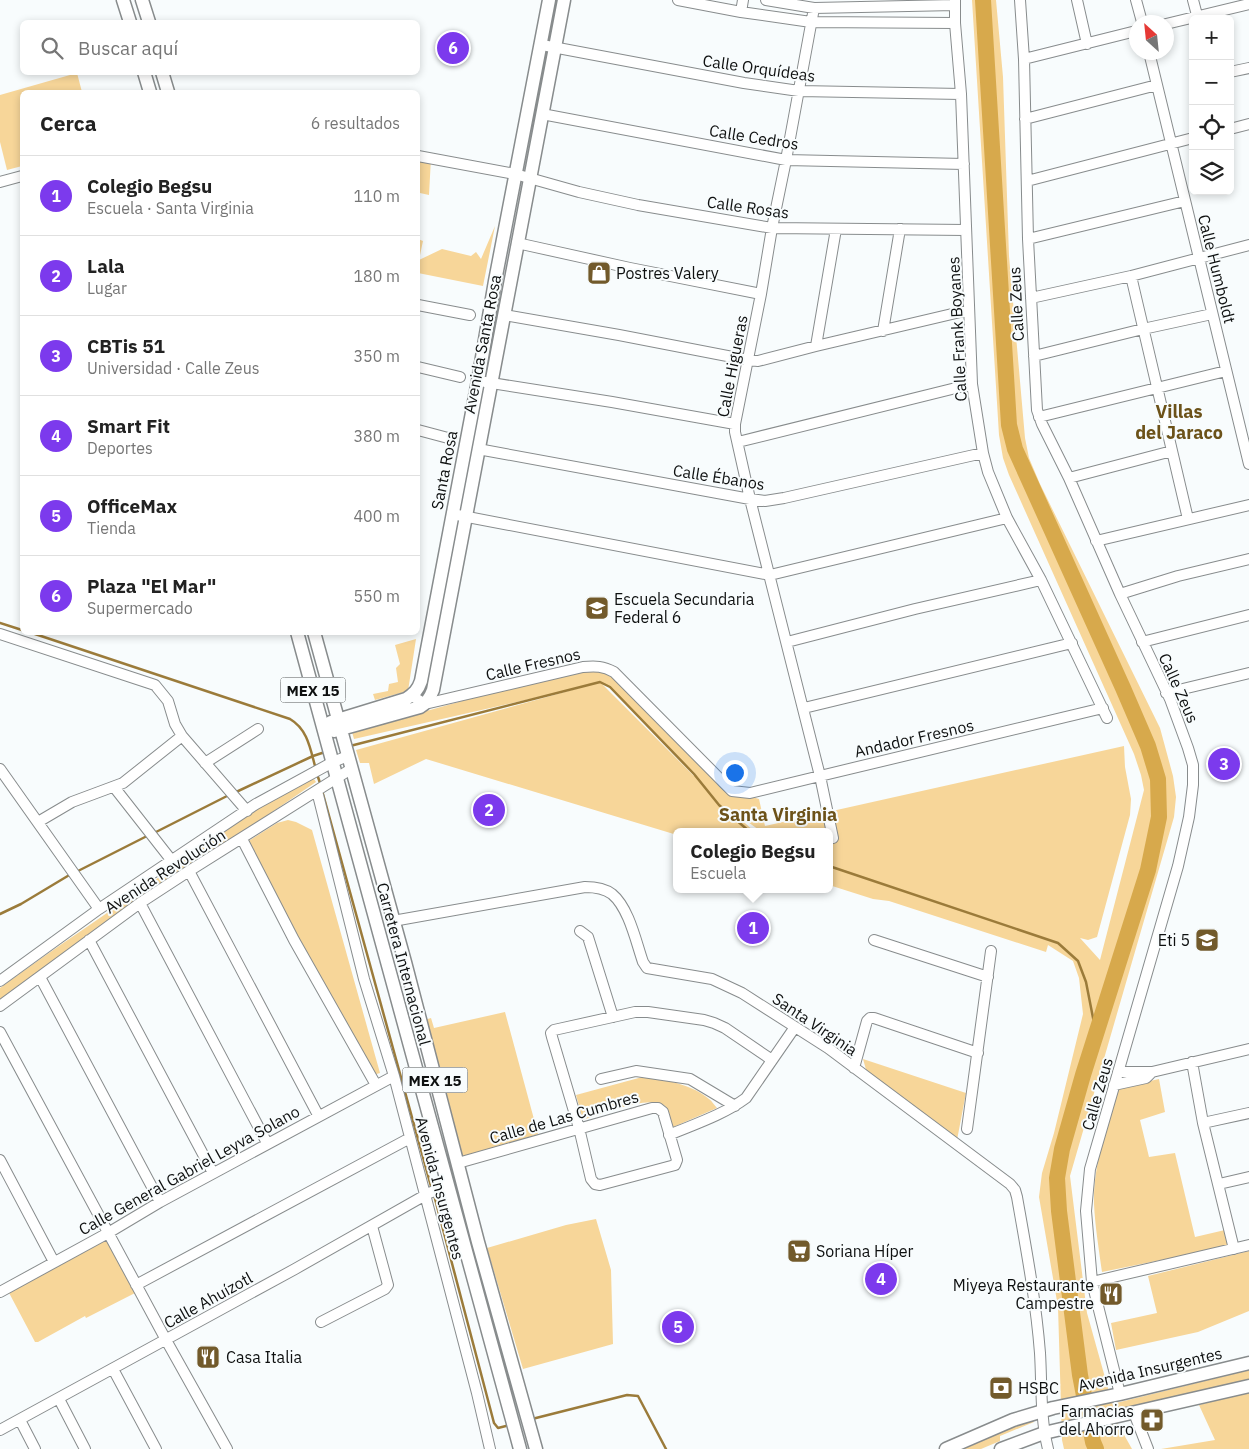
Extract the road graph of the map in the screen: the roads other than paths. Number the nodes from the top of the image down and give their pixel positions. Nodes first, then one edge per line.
1 (124, 0) edge
2 (142, 0) edge
3 (549, 0) edge
4 (564, 0) edge
5 (678, 0) edge
6 (743, 0) edge
7 (766, 0) edge
8 (1020, 0) edge
9 (1077, 0) edge
10 (1136, 0) edge
11 (1193, 0) edge
12 (955, 2) edge
13 (1249, 4) edge
14 (814, 8) junction
15 (741, 12) junction
16 (1140, 15) edge
17 (1196, 15) edge
18 (1208, 15) edge
19 (129, 20) edge
20 (148, 20) edge
21 (1189, 20) edge
22 (811, 22) junction
23 (1174, 22) edge
24 (955, 23) junction
25 (1129, 33) edge
26 (1087, 44) junction
27 (542, 45) junction
28 (554, 48) junction
29 (1024, 59) junction
30 (1151, 60) edge
31 (1249, 68) edge
32 (1234, 71) edge
33 (145, 75) edge
34 (163, 75) edge
35 (1157, 85) junction
36 (149, 90) edge
37 (167, 90) edge
38 (800, 91) junction
39 (961, 94) junction
40 (542, 114) junction
41 (1025, 119) junction
42 (1249, 124) edge
43 (1234, 128) edge
44 (1189, 139) edge
45 (1171, 144) junction
46 (420, 156) edge
47 (786, 160) junction
48 (964, 164) junction
49 (515, 174) junction
50 (20, 177) edge
51 (530, 178) junction
52 (1027, 181) junction
53 (0, 182) edge
54 (1185, 201) junction
55 (772, 228) junction
56 (836, 229) junction
57 (900, 229) junction
58 (966, 230) junction
59 (1028, 239) junction
60 (517, 243) junction
61 (1249, 246) edge
62 (1199, 259) junction
63 (1131, 276) junction
64 (762, 294) junction
65 (1031, 298) junction
66 (420, 305) edge
67 (969, 310) junction
68 (1212, 314) junction
69 (470, 315) dead end
70 (504, 315) junction
71 (1143, 329) junction
72 (883, 331) junction
73 (816, 346) junction
74 (1034, 356) junction
75 (748, 360) junction
76 (420, 368) edge
77 (1226, 371) junction
78 (460, 377) dead end
79 (478, 381) junction
80 (492, 383) junction
81 (972, 384) junction
82 (1157, 387) junction
83 (1038, 417) junction
84 (735, 424) junction
85 (420, 431) edge
86 (448, 438) dead end
87 (738, 442) junction
88 (478, 449) junction
89 (1247, 450) edge
90 (1172, 451) junction
91 (983, 453) junction
92 (1249, 464) edge
93 (1069, 478) junction
94 (750, 499) junction
95 (1249, 505) edge
96 (452, 514) junction
97 (466, 516) junction
98 (1007, 518) junction
99 (1188, 519) junction
100 (1096, 541) junction
101 (1249, 559) edge
102 (774, 574) junction
103 (1041, 580) junction
104 (1120, 594) junction
105 (1249, 615) edge
106 (0, 634) edge
107 (298, 635) edge
108 (315, 635) edge
109 (787, 642) junction
110 (1142, 642) junction
111 (1072, 643) junction
112 (1249, 674) edge
113 (1166, 693) junction
114 (412, 696) junction
115 (425, 704) junction
116 (804, 708) junction
117 (1103, 708) junction
118 (1107, 718) dead end
119 (340, 725) junction
120 (258, 729) dead end
121 (323, 729) junction
122 (182, 736) junction
123 (346, 750) junction
124 (330, 755) junction
125 (205, 763) junction
126 (0, 769) edge
127 (351, 769) junction
128 (820, 776) junction
129 (337, 778) junction
130 (114, 787) junction
131 (317, 791) junction
132 (732, 791) joint
133 (247, 811) junction
134 (38, 822) junction
135 (831, 828) edge
136 (242, 839) junction
137 (172, 861) junction
138 (189, 871) junction
139 (140, 903) junction
140 (99, 909) junction
141 (393, 921) junction
142 (580, 931) dead end
143 (89, 940) junction
144 (874, 940) dead end
145 (992, 952) dead end
146 (40, 977) junction
147 (988, 977) junction
148 (0, 981) edge
149 (0, 1006) edge
150 (613, 1017) junction
151 (795, 1027) junction
152 (0, 1032) edge
153 (1249, 1049) edge
154 (978, 1053) junction
155 (772, 1060) junction
156 (1192, 1062) junction
157 (854, 1068) junction
158 (1118, 1072) junction
159 (1152, 1072) junction
160 (394, 1076) junction
161 (601, 1079) dead end
162 (376, 1085) junction
163 (1114, 1085) junction
164 (735, 1106) junction
165 (1249, 1113) edge
166 (318, 1116) junction
167 (1204, 1123) junction
168 (579, 1128) junction
169 (967, 1129) dead end
170 (669, 1135) junction
171 (410, 1138) junction
172 (267, 1143) junction
173 (0, 1160) edge
174 (458, 1163) junction
175 (213, 1173) junction
176 (1249, 1177) edge
177 (1218, 1184) junction
178 (444, 1188) junction
179 (427, 1194) junction
180 (160, 1202) junction
181 (372, 1226) junction
182 (108, 1233) junction
183 (1249, 1245) edge
184 (1234, 1249) junction
185 (54, 1262) junction
186 (1092, 1282) junction
187 (136, 1285) junction
188 (0, 1291) edge
189 (321, 1322) dead end
190 (166, 1340) junction
191 (1249, 1363) edge
192 (113, 1369) junction
193 (1249, 1386) edge
194 (1120, 1394) junction
195 (59, 1399) junction
196 (1047, 1410) junction
197 (1128, 1414) junction
198 (20, 1420) junction
199 (0, 1430) edge
200 (1044, 1433) junction
201 (35, 1449) edge
202 (86, 1449) edge
203 (156, 1449) edge
204 (227, 1449) edge
205 (490, 1449) edge
206 (520, 1449) edge
207 (536, 1449) edge
208 (946, 1449) edge
209 (1001, 1449) edge
210 (1048, 1449) edge
211 (1148, 1449) edge

1 - 19 main road
2 - 20 main road
3 - 27 main road
4 - 28 main road, Avenida Santa Rosa
5 - 15 street
6 - 15 street
7 - 14 street
8 - 29 street, Calle Zeus
9 - 26 street
10 - 16 street
11 - 17 street
12 - 14 street
12 - 24 street, Calle Frank Boyanes
13 - 18 street
14 - 22 street, Calle Higueras
15 - 22 street
21 - 23 street
22 - 24 street
22 - 38 street, Calle Higueras
24 - 39 street, Calle Frank Boyanes
25 - 26 street
26 - 29 street
27 - 28 street
27 - 49 main road, Santa Rosa
28 - 38 street, Calle Orquídeas
28 - 40 main road, Avenida Santa Rosa
29 - 41 street, Calle Zeus
30 - 35 street, Calle Humboldt
31 - 32 street
33 - 36 main road
34 - 37 main road
35 - 41 street
35 - 45 street, Calle Humboldt
38 - 39 street, Calle Orquídeas
38 - 47 street, Calle Higueras
39 - 48 street, Calle Frank Boyanes
40 - 47 street, Calle Cedros
40 - 51 main road, Avenida Santa Rosa
41 - 52 street, Calle Zeus
42 - 43 street
44 - 45 street
45 - 52 street
45 - 54 street, Calle Humboldt
46 - 49 street
47 - 48 street, Calle Cedros
47 - 55 street, Calle Higueras
48 - 58 street, Calle Frank Boyanes
49 - 51 street
49 - 79 main road, Santa Rosa
50 - 53 street
51 - 55 street, Calle Rosas
51 - 60 main road, Avenida Santa Rosa
52 - 59 street, Calle Zeus
54 - 59 street
54 - 62 street, Calle Humboldt
55 - 56 street, Calle Rosas
55 - 64 street, Calle Higueras
56 - 57 street, Calle Rosas
56 - 73 street
57 - 58 street, Calle Rosas
57 - 72 street
58 - 67 street, Calle Frank Boyanes
59 - 65 street, Calle Zeus
60 - 64 street
60 - 70 main road, Avenida Santa Rosa
61 - 62 street
62 - 63 street
62 - 68 street, Calle Humboldt
63 - 65 street
63 - 71 street
64 - 75 street, Calle Higueras
65 - 74 street, Calle Zeus
66 - 69 street
67 - 72 street
67 - 81 street, Calle Frank Boyanes
68 - 71 street
68 - 77 street, Calle Humboldt
70 - 75 street
70 - 80 main road, Avenida Santa Rosa
71 - 74 street
71 - 82 street
72 - 73 street
73 - 75 street
74 - 83 street, Calle Zeus
75 - 84 street, Calle Higueras
76 - 78 street
77 - 82 street
77 - 89 street, Calle Humboldt
79 - 80 street
79 - 96 main road, Santa Rosa
80 - 84 street
80 - 88 main road, Avenida Santa Rosa
81 - 87 street
81 - 91 street, Calle Frank Boyanes
82 - 83 street
82 - 90 street
83 - 93 street, Calle Zeus
84 - 87 street, Calle Higueras
85 - 86 street
87 - 94 street, Calle Higueras
88 - 94 street, Calle Ébanos
88 - 97 main road, Avenida Santa Rosa
89 - 92 street, Calle Humboldt
90 - 93 street
90 - 99 street
91 - 94 street, Calle Ébanos
91 - 98 street, Calle Frank Boyanes
93 - 100 street, Calle Zeus
94 - 102 street, Calle Higueras
95 - 99 street
96 - 97 street
96 - 114 main road, Santa Rosa
97 - 102 street
97 - 115 main road, Avenida Santa Rosa
98 - 102 street
98 - 103 street, Calle Frank Boyanes
99 - 100 street
100 - 104 street, Calle Zeus
101 - 104 street
102 - 109 street, Calle Higueras
103 - 109 street
103 - 111 street, Calle Frank Boyanes
104 - 110 street, Calle Zeus
105 - 110 street
106 - 122 street
107 - 121 main road, Carretera Internacional / MEX 15
108 - 119 main road, Carretera Internacional / MEX 15
109 - 116 street, Calle Higueras
110 - 113 street, Calle Zeus
111 - 116 street
111 - 117 street, Calle Frank Boyanes
112 - 113 street
113 - 158 street, Calle Zeus
114 - 115 street
114 - 119 main road
115 - 119 main road
115 - 132 street, Calle Fresnos
116 - 128 street, Calle Higueras
117 - 118 street, Calle Frank Boyanes
117 - 128 street, Andador Fresnos
119 - 121 main road
119 - 123 main road, Carretera Internacional / MEX 15
120 - 125 street
121 - 124 main road, Carretera Internacional / MEX 15
122 - 125 street
122 - 130 street
123 - 124 street, Avenida Revolución
123 - 127 main road, Carretera Internacional / MEX 15
124 - 129 main road, Carretera Internacional / MEX 15
124 - 133 street, Avenida Revolución
125 - 133 street
126 - 134 street
127 - 129 street, Avenida Revolución
127 - 141 main road, Carretera Internacional / MEX 15
128 - 132 street, Andador Fresnos
128 - 135 street, Calle Higueras
129 - 131 street, Avenida Revolución
129 - 178 main road, Carretera Internacional / MEX 15
130 - 134 street
130 - 137 street
131 - 136 street, Avenida Revolución
131 - 160 street, Avenida Insurgentes
133 - 137 street, Avenida Revolución
134 - 140 street
136 - 138 street, Avenida Revolución
136 - 162 street
137 - 140 street, Avenida Revolución
138 - 139 street, Avenida Revolución
138 - 166 street
139 - 143 street, Avenida Revolución
139 - 172 street
140 - 148 street, Avenida Revolución
141 - 151 street, Santa Virginia
141 - 174 main road, Carretera Internacional / MEX 15
142 - 150 street
143 - 146 street, Avenida Revolución
143 - 175 street
144 - 147 street
145 - 147 street
146 - 149 street, Avenida Revolución
146 - 180 street
147 - 154 street
150 - 155 street
150 - 168 street
151 - 155 street
151 - 157 street, Santa Virginia
152 - 182 street
153 - 156 street
154 - 157 street
154 - 169 street
155 - 164 street
156 - 159 street
156 - 167 street
157 - 196 street, Santa Virginia
158 - 159 street
158 - 163 street, Calle Zeus
159 - 163 street
160 - 162 street, Calle General Gabriel Leyva Solano
160 - 171 street, Avenida Insurgentes
161 - 164 street
162 - 166 street, Calle General Gabriel Leyva Solano
163 - 186 street, Calle Zeus
164 - 170 street
165 - 167 street
166 - 172 street, Calle General Gabriel Leyva Solano
167 - 177 street
168 - 170 street, Calle de Las Cumbres
168 - 170 street
168 - 174 street, Calle de Las Cumbres
171 - 179 street, Avenida Insurgentes
171 - 187 street
172 - 175 street, Calle General Gabriel Leyva Solano
173 - 185 street
174 - 207 main road, Carretera Internacional / MEX 15
175 - 180 street, Calle General Gabriel Leyva Solano
176 - 177 street
177 - 184 street
178 - 179 street, Calle Ahuízotl
178 - 206 main road, Carretera Internacional / MEX 15
179 - 181 street, Calle Ahuízotl
179 - 205 street, Avenida Insurgentes
180 - 182 street, Calle General Gabriel Leyva Solano
181 - 189 street
181 - 190 street, Calle Ahuízotl
182 - 185 street, Calle General Gabriel Leyva Solano
182 - 187 street
183 - 184 street
184 - 186 street
185 - 188 street, Calle General Gabriel Leyva Solano
186 - 194 street, Calle Zeus
187 - 190 street
190 - 192 street, Calle Ahuízotl
190 - 204 street
191 - 194 main road, Avenida Insurgentes
192 - 195 street, Calle Ahuízotl
192 - 203 street
193 - 197 main road
194 - 196 main road, Avenida Insurgentes
195 - 198 street, Calle Ahuízotl
195 - 202 street
196 - 200 street, Santa Virginia
196 - 208 main road, Avenida Insurgentes
197 - 200 main road
197 - 211 street
198 - 199 street, Calle Ahuízotl
198 - 201 street
200 - 209 main road
200 - 210 street, Santa Virginia

